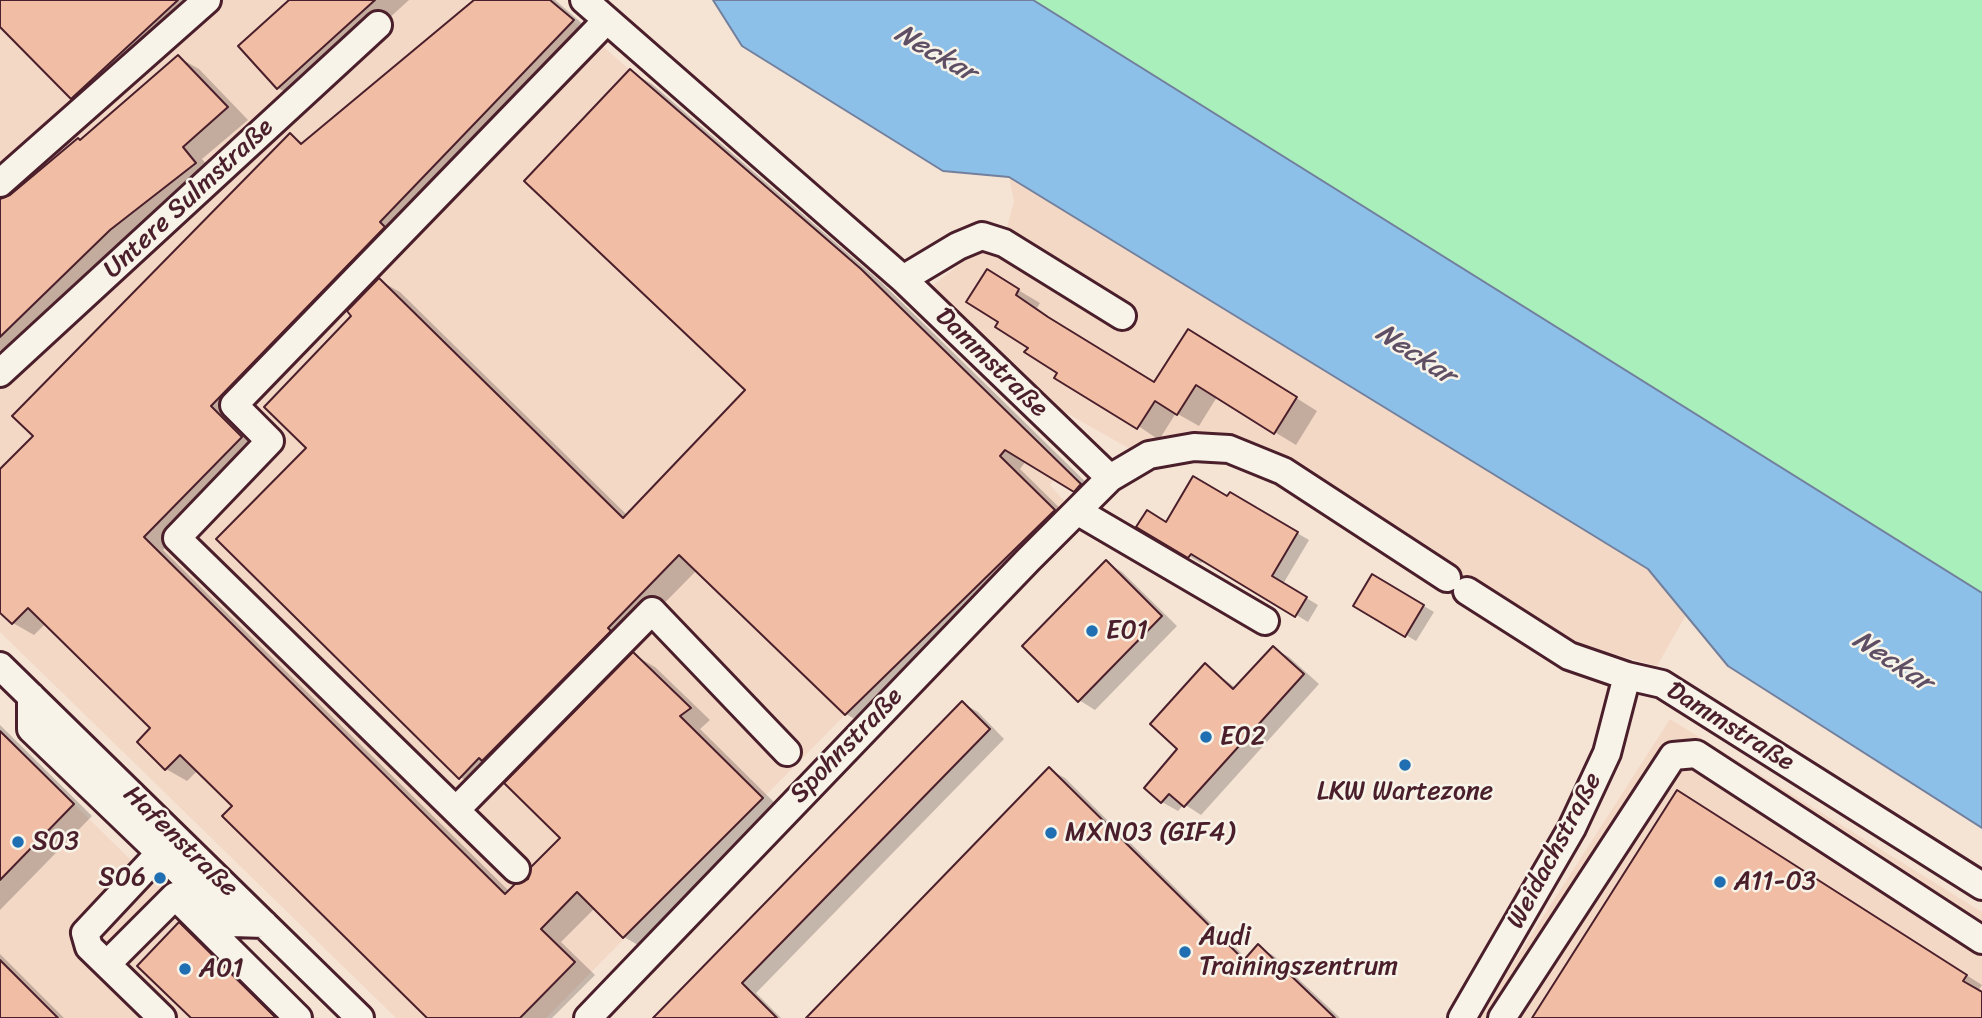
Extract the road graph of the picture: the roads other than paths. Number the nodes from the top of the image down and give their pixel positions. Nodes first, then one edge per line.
1 (208, 0) edge
2 (584, 0) edge
3 (607, 20) junction
4 (378, 25) dead end
5 (0, 183) edge
6 (903, 279) junction
7 (1122, 316) dead end
8 (0, 373) edge
9 (1110, 478) junction
10 (1077, 511) junction
11 (1265, 621) dead end
12 (0, 666) edge
13 (1627, 676) junction
14 (31, 696) junction
15 (787, 752) dead end
16 (456, 810) junction
17 (159, 854) junction
18 (516, 869) dead end
19 (1982, 886) edge
20 (264, 924) junction
21 (1982, 940) edge
22 (107, 964) junction
23 (162, 1018) edge
24 (298, 1018) edge
25 (360, 1018) edge
26 (587, 1018) edge
27 (1462, 1018) edge
28 (1502, 1018) edge

1 - 5 street
2 - 3 street, Dammstraße
3 - 6 street, Dammstraße
3 - 16 street
4 - 8 street, Untere Sulmstraße
6 - 7 street
6 - 9 street, Dammstraße
9 - 10 street, Spohnstraße
9 - 13 street, Dammstraße
10 - 11 street
10 - 26 street, Spohnstraße
12 - 14 street, Hafenstraße
13 - 19 street, Dammstraße
13 - 27 street, Weidachstraße
14 - 17 street
14 - 20 street, Hafenstraße
15 - 16 street
16 - 18 street
17 - 20 street
17 - 22 street
20 - 25 street, Hafenstraße
21 - 28 street
22 - 23 street
22 - 24 street

